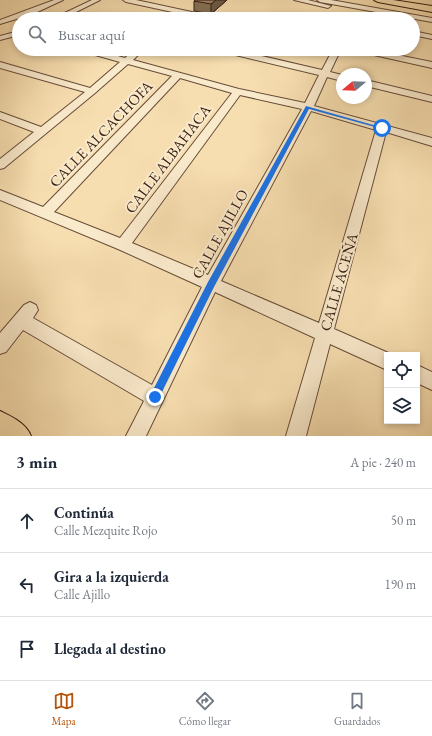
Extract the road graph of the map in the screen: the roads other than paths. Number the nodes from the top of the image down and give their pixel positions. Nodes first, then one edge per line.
1 (60, 0) edge
2 (96, 0) edge
3 (126, 0) edge
4 (297, 0) edge
5 (320, 0) edge
6 (380, 0) edge
7 (426, 0) edge
8 (432, 1) edge
9 (149, 2) edge
10 (432, 9) edge
11 (188, 10) junction
12 (364, 11) junction
13 (28, 12) edge
14 (71, 12) edge
15 (186, 12) edge
16 (194, 12) edge
17 (368, 12) edge
18 (372, 12) edge
19 (0, 13) edge
20 (12, 18) edge
21 (420, 18) edge
22 (9, 19) junction
23 (432, 20) edge
24 (12, 21) edge
25 (0, 22) edge
26 (420, 23) edge
27 (432, 25) edge
28 (12, 34) edge
29 (420, 34) edge
30 (432, 37) edge
31 (0, 38) edge
32 (111, 56) edge
33 (131, 56) edge
34 (252, 56) edge
35 (332, 56) edge
36 (390, 56) edge
37 (400, 58) joint
38 (126, 60) junction
39 (0, 65) edge
40 (432, 65) edge
41 (324, 73) junction
42 (178, 75) junction
43 (336, 76) edge
44 (372, 84) edge
45 (92, 91) junction
46 (238, 92) junction
47 (432, 99) edge
48 (308, 107) junction
49 (0, 116) edge
50 (382, 128) junction
51 (42, 131) junction
52 (432, 142) edge
53 (0, 165) edge
54 (0, 195) edge
55 (44, 214) junction
56 (123, 245) junction
57 (211, 284) junction
58 (324, 333) junction
59 (0, 346) edge
60 (384, 360) edge
61 (420, 375) edge
62 (432, 381) edge
63 (155, 397) junction
64 (0, 423) edge
65 (19, 436) edge
66 (136, 436) edge
67 (296, 436) edge

1 - 13 street
2 - 14 street
3 - 9 street
4 - 12 street
5 - 12 street
6 - 10 main road
6 - 12 street
7 - 8 main road
9 - 11 street
11 - 15 street
11 - 16 street
12 - 17 street
12 - 18 street
19 - 22 street
20 - 22 street
21 - 23 street
22 - 24 street
22 - 25 street
26 - 27 street
28 - 31 street
29 - 30 street
32 - 38 street
33 - 38 street
34 - 41 street
35 - 41 street, CALLE AJILLO
36 - 37 street
37 - 40 street
38 - 42 street
38 - 45 street
39 - 45 street
41 - 43 street
41 - 48 street, CALLE AJILLO
42 - 46 street
42 - 55 street, CALLE ALCACHOFA
44 - 47 street
45 - 51 street
46 - 48 street
46 - 56 street, CALLE ALBAHACA
48 - 50 street
48 - 57 street, CALLE AJILLO
49 - 51 street
50 - 52 street
50 - 58 street, CALLE ACEÑA
51 - 53 street
54 - 55 street
55 - 56 street
56 - 57 street
57 - 58 street
57 - 63 street, CALLE AJILLO
58 - 60 street
58 - 67 street, CALLE ACEÑA
59 - 63 street
61 - 62 street
63 - 66 street, CALLE AJILLO
64 - 65 main road

